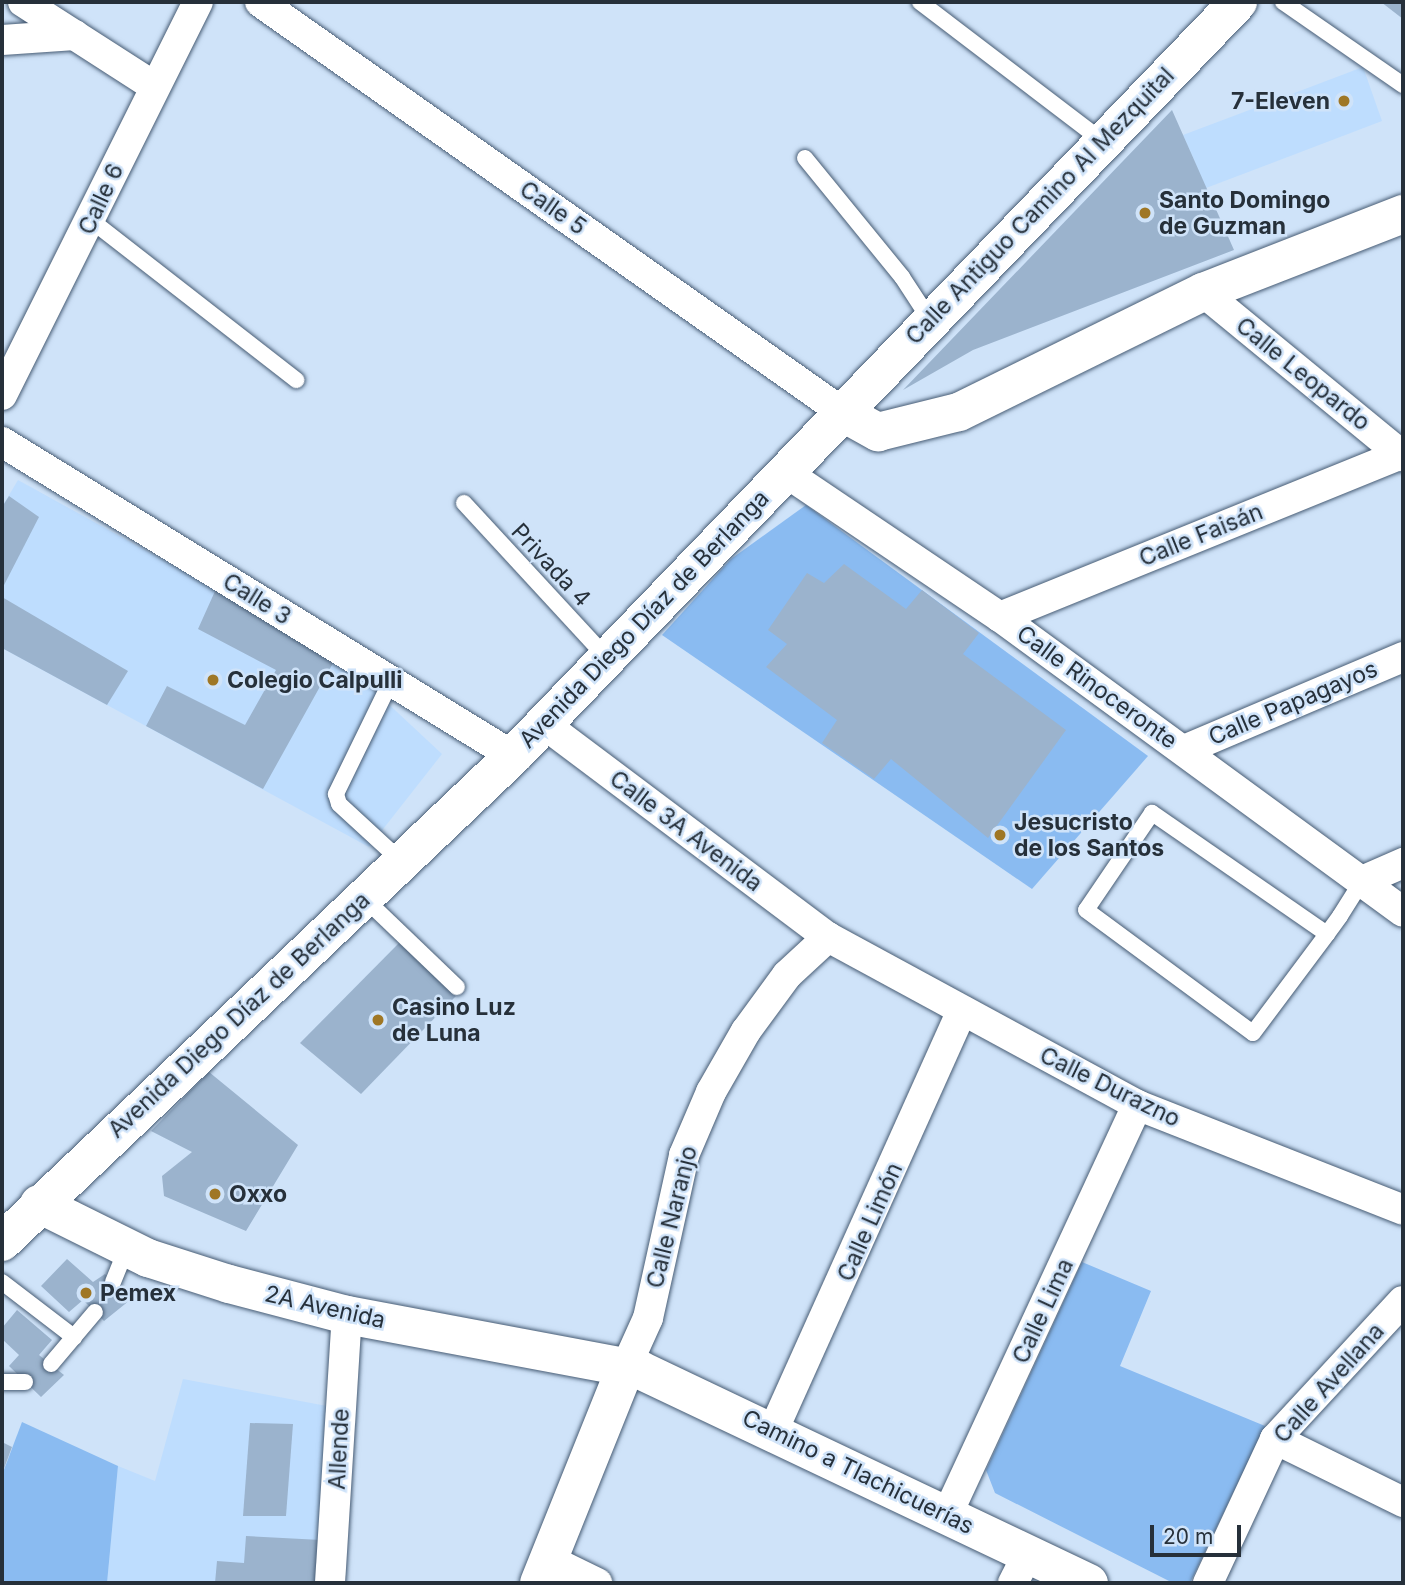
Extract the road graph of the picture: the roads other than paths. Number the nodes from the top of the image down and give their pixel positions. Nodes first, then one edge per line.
1 (25, 2) edge
2 (198, 2) edge
3 (260, 2) edge
4 (920, 2) edge
5 (1238, 2) edge
6 (1283, 2) edge
7 (75, 35) junction
8 (2, 40) edge
9 (1403, 85) edge
10 (154, 86) junction
11 (1101, 140) junction
12 (805, 158) dead end
13 (1403, 214) edge
14 (92, 221) junction
15 (1203, 292) junction
16 (930, 320) junction
17 (296, 380) dead end
18 (2, 395) edge
19 (845, 414) junction
20 (2, 442) edge
21 (1402, 454) edge
22 (785, 472) junction
23 (464, 503) dead end
24 (1000, 617) junction
25 (606, 657) junction
26 (1403, 657) edge
27 (391, 681) junction
28 (544, 724) junction
29 (1184, 750) junction
30 (513, 756) junction
31 (401, 861) junction
32 (1403, 863) edge
33 (1362, 881) junction
34 (363, 897) junction
35 (1403, 912) edge
36 (1327, 934) junction
37 (828, 937) junction
38 (457, 987) dead end
39 (962, 1011) junction
40 (1137, 1105) junction
41 (39, 1204) junction
42 (1403, 1210) edge
43 (4, 1235) edge
44 (2, 1282) edge
45 (1403, 1301) edge
46 (95, 1312) dead end
47 (347, 1315) junction
48 (74, 1337) junction
49 (51, 1364) dead end
50 (625, 1369) junction
51 (2, 1382) edge
52 (25, 1382) dead end
53 (773, 1431) junction
54 (1275, 1438) junction
55 (1403, 1502) edge
56 (947, 1515) junction
57 (1021, 1569) edge
58 (543, 1571) edge
59 (330, 1583) edge
60 (597, 1583) edge
61 (1089, 1583) edge
62 (1208, 1583) edge

1 - 7 street
2 - 10 street, Calle 6
3 - 19 street, Calle 5
4 - 11 lane
5 - 11 street, Calle Antiguo Camino Al Mezquital
6 - 9 lane
7 - 8 street
7 - 10 street
10 - 14 street, Calle 6
11 - 16 street, Calle Antiguo Camino Al Mezquital
12 - 16 lane
13 - 15 street
14 - 17 lane
14 - 18 street, Calle 6
15 - 19 street
15 - 21 street, Calle Leopardo
16 - 19 street, Calle Antiguo Camino Al Mezquital
19 - 22 street, Avenida Diego Díaz de Berlanga
20 - 27 street, Calle 3
21 - 24 street, Calle Faisán
22 - 24 street, Calle Rinoceronte
22 - 25 street, Avenida Diego Díaz de Berlanga
23 - 25 lane, Privada 4
24 - 29 street, Calle Rinoceronte
25 - 28 street, Avenida Diego Díaz de Berlanga
26 - 29 street, Calle Papagayos
27 - 30 street, Calle 3
27 - 31 lane
28 - 30 street, Avenida Diego Díaz de Berlanga
28 - 37 street, Calle 3A Avenida
29 - 33 street, Calle Rinoceronte
30 - 31 street, Avenida Diego Díaz de Berlanga
31 - 34 street, Avenida Diego Díaz de Berlanga
32 - 33 street
33 - 35 street, Calle Rinoceronte
33 - 36 lane
34 - 38 lane
34 - 41 street, Avenida Diego Díaz de Berlanga
36 - 36 lane
37 - 39 street, Calle Durazno
37 - 50 street, Calle Naranjo
39 - 40 street, Calle Durazno
39 - 53 street, Calle Limón
40 - 42 street, Calle Durazno
40 - 56 street, Calle Lima
41 - 43 street, Avenida Diego Díaz de Berlanga
41 - 47 street, 2A Avenida
44 - 48 lane
45 - 54 street, Calle Avellana
46 - 48 lane
47 - 50 street, 2A Avenida
47 - 59 street, Allende
48 - 49 lane
50 - 53 street, Camino a Tlachicuerías
50 - 58 street
51 - 52 lane
53 - 56 street, Camino a Tlachicuerías
54 - 55 street
54 - 62 street, Calle Avellana
56 - 57 street, Camino a Tlachicuerías
57 - 61 street, Camino a Tlachicuerías
58 - 60 street

